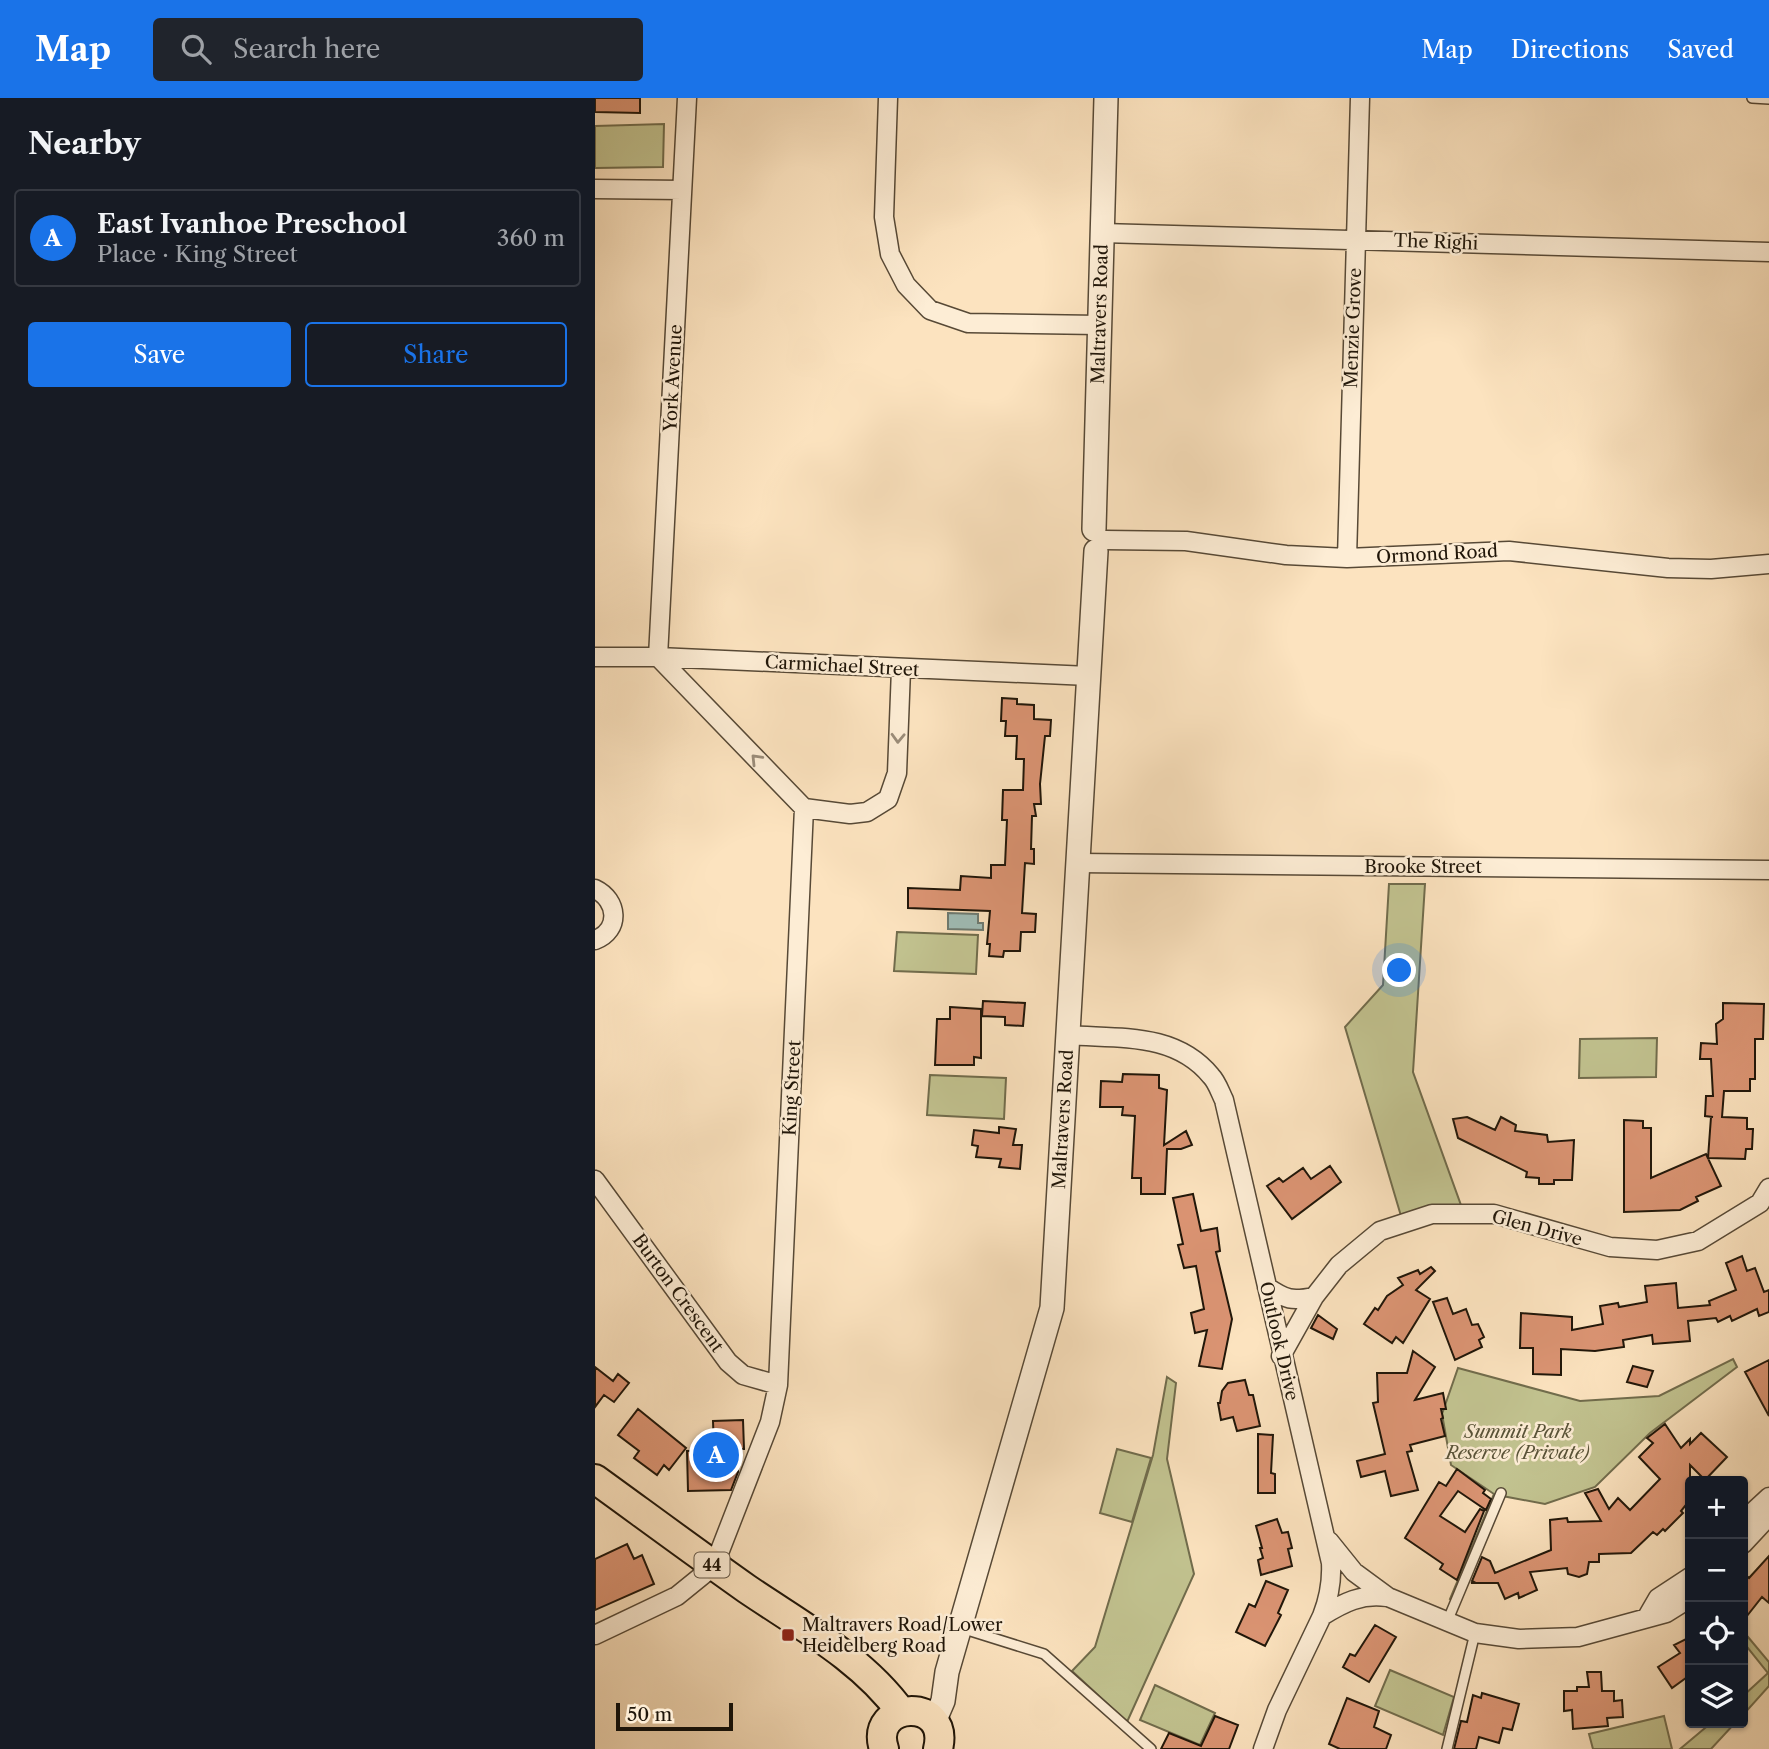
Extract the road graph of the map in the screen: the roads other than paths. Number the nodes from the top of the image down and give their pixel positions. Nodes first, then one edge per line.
1 (687, 98) edge
2 (888, 98) edge
3 (1106, 98) edge
4 (1360, 98) edge
5 (1752, 98) edge
6 (1769, 99) edge
7 (595, 189) edge
8 (682, 190) junction
9 (1102, 233) junction
10 (1356, 240) junction
11 (1769, 252) edge
12 (1099, 325) junction
13 (1098, 540) junction
14 (1347, 558) junction
15 (1769, 564) edge
16 (595, 657) edge
17 (658, 657) junction
18 (901, 669) junction
19 (1089, 676) junction
20 (804, 808) junction
21 (1078, 863) junction
22 (1769, 870) edge
23 (595, 889) edge
24 (595, 940) edge
25 (1068, 1035) junction
26 (595, 1180) edge
27 (1769, 1188) edge
28 (1267, 1287) junction
29 (1314, 1297) junction
30 (1281, 1356) junction
31 (778, 1385) junction
32 (595, 1479) edge
33 (1501, 1493) dead end
34 (1769, 1497) edge
35 (1748, 1516) edge
36 (1769, 1516) edge
37 (1324, 1532) junction
38 (1748, 1539) edge
39 (713, 1566) junction
40 (1685, 1580) edge
41 (1388, 1597) junction
42 (1685, 1601) edge
43 (1322, 1616) junction
44 (1647, 1617) junction
45 (1447, 1622) junction
46 (961, 1628) junction
47 (1475, 1633) junction
48 (595, 1635) edge
49 (910, 1733) edge
50 (1150, 1749) edge
51 (1263, 1749) edge
52 (1447, 1749) edge

1 - 8 street, York Avenue
2 - 12 street
3 - 9 street, Maltravers Road
4 - 10 street, Menzie Grove
5 - 6 lane
7 - 8 street
8 - 17 street, York Avenue
9 - 10 street, The Righi
9 - 12 street, Maltravers Road
10 - 11 street, The Righi
10 - 14 street, Menzie Grove
12 - 13 street, Maltravers Road
13 - 14 street, Ormond Road
13 - 19 street, Maltravers Road
14 - 15 street, Ormond Road
16 - 17 street, Carmichael Street
17 - 18 street, Carmichael Street
20 -> 17 street
18 - 19 street, Carmichael Street
18 -> 20 street
19 - 21 street, Maltravers Road
20 - 31 street, King Street
21 - 22 street, Brooke Street
21 - 25 street, Maltravers Road
23 - 24 street
25 - 28 street, Outlook Drive
25 - 46 street, Maltravers Road
26 - 31 street, Burton Crescent
27 - 29 street, Glen Drive
28 - 29 street
28 - 30 street, Outlook Drive
29 - 30 street, Glen Drive
30 - 37 street, Outlook Drive
31 - 39 street, King Street
32 - 39 main road, 44
33 - 45 lane
34 - 35 street
36 - 38 street
37 - 41 street
37 - 43 street, Outlook Drive
39 - 48 street
39 - 49 main road, 44
40 - 44 street
41 - 43 street
41 - 45 street
42 - 44 street
43 - 51 street, Outlook Drive
44 - 47 street
45 - 47 street
46 - 49 street, Maltravers Road
46 - 50 lane
47 - 52 lane

